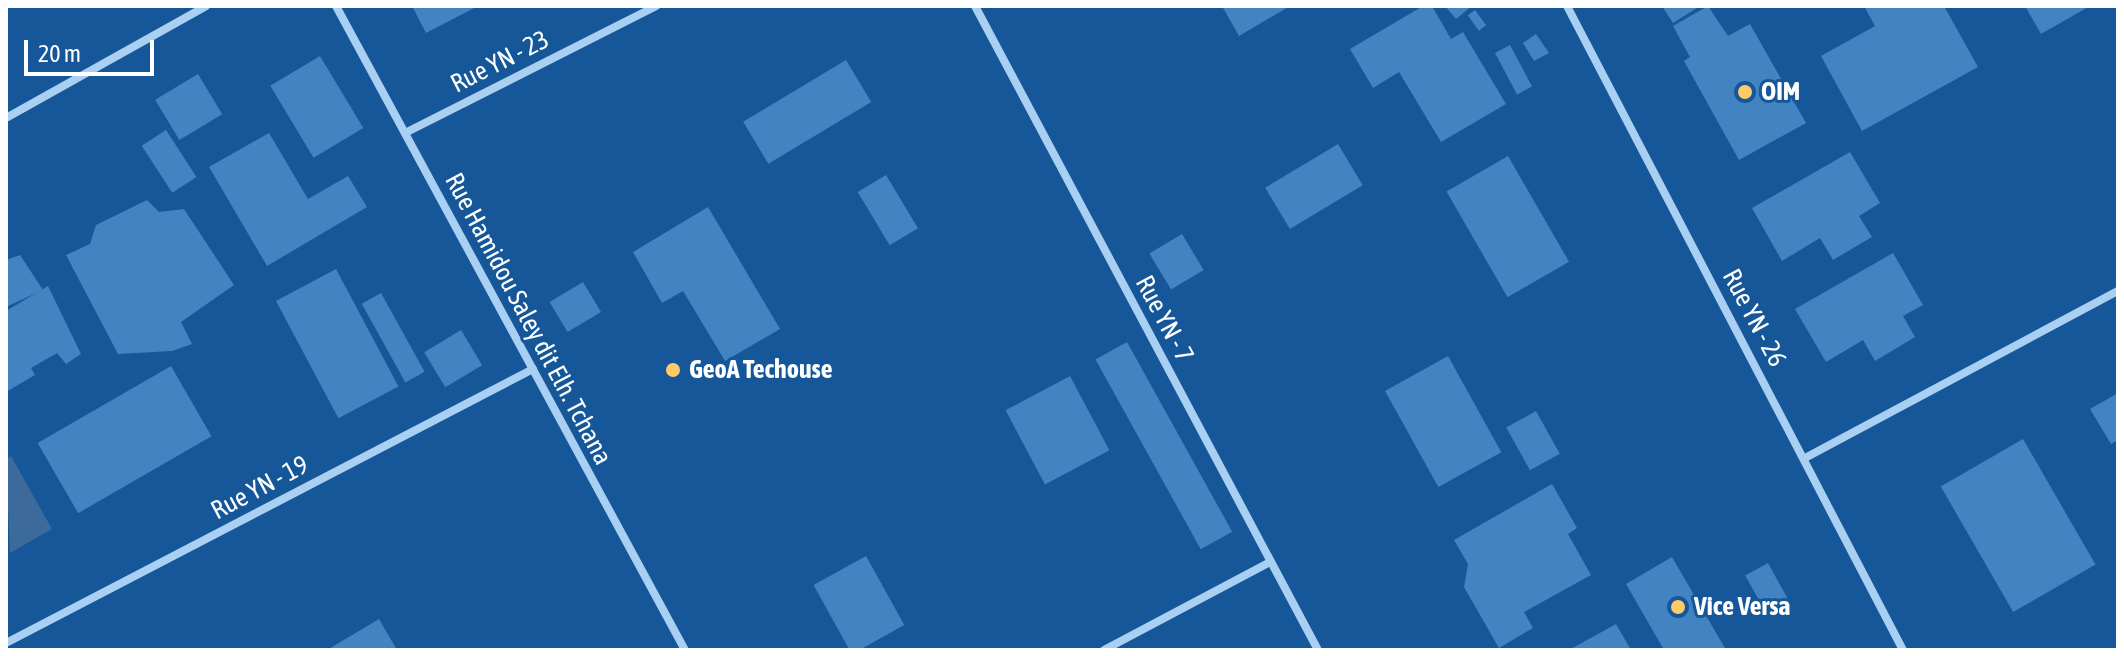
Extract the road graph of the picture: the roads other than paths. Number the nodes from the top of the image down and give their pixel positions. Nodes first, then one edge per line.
1 (206, 6) edge
2 (336, 6) edge
3 (656, 6) edge
4 (975, 6) edge
5 (1567, 6) edge
6 (6, 118) edge
7 (405, 133) junction
8 (2118, 291) edge
9 (533, 369) junction
10 (1805, 458) junction
11 (1270, 562) junction
12 (6, 643) edge
13 (685, 650) edge
14 (1104, 650) edge
15 (1318, 650) edge
16 (1903, 650) edge

1 - 6 street
2 - 7 street, Rue Hamidou Saley dit Elh. Tchana
3 - 7 street, Rue YN - 23
4 - 11 street, Rue YN - 7
5 - 10 street, Rue YN - 26
7 - 9 street, Rue Hamidou Saley dit Elh. Tchana
8 - 10 street
9 - 12 street, Rue YN - 19
9 - 13 street, Rue Hamidou Saley dit Elh. Tchana
10 - 16 street, Rue YN - 26
11 - 14 street
11 - 15 street, Rue YN - 7

